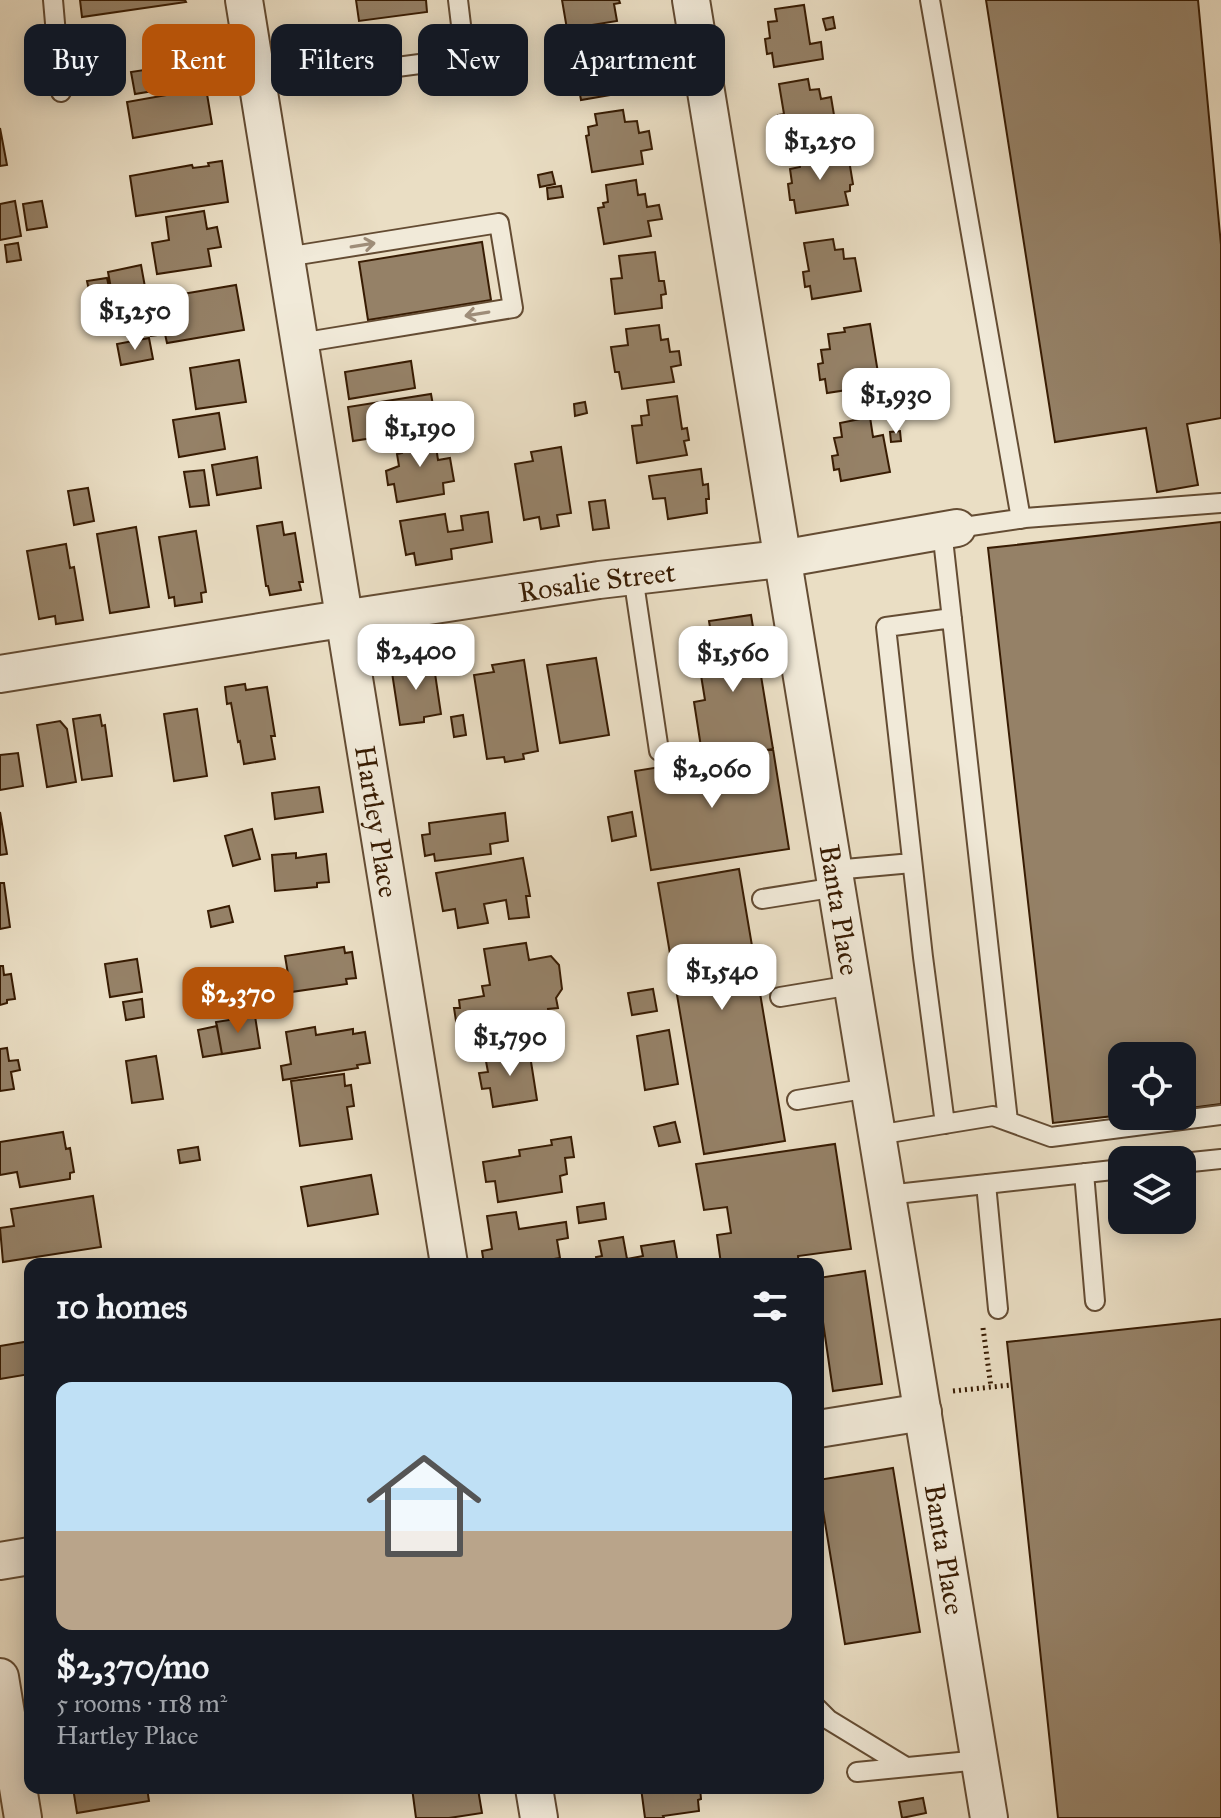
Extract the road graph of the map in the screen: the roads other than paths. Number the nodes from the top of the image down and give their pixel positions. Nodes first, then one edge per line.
1 (53, 0) edge
2 (244, 0) edge
3 (458, 0) edge
4 (691, 0) edge
5 (930, 0) edge
6 (55, 24) edge
7 (257, 77) junction
8 (286, 257) junction
9 (300, 343) junction
10 (1221, 503) edge
11 (1021, 519) junction
12 (949, 529) junction
13 (781, 559) junction
14 (633, 576) junction
15 (952, 618) junction
16 (344, 619) junction
17 (0, 674) edge
18 (659, 751) dead end
19 (912, 863) junction
20 (835, 879) junction
21 (762, 899) dead end
22 (852, 985) junction
23 (780, 997) dead end
24 (869, 1088) junction
25 (797, 1100) dead end
26 (1221, 1115) edge
27 (1008, 1121) junction
28 (945, 1124) junction
29 (877, 1135) junction
30 (1221, 1159) edge
31 (1196, 1162) edge
32 (1108, 1170) edge
33 (1084, 1173) junction
34 (986, 1184) junction
35 (887, 1195) junction
36 (448, 1258) edge
37 (1095, 1301) dead end
38 (998, 1309) road end
39 (936, 1402) junction
40 (824, 1428) edge
41 (24, 1557) edge
42 (0, 1561) edge
43 (0, 1677) edge
44 (824, 1715) edge
45 (980, 1760) junction
46 (906, 1767) junction
47 (857, 1772) dead end
48 (535, 1794) edge
49 (23, 1818) edge
50 (539, 1818) edge
51 (989, 1818) edge

1 - 6 lane
2 - 7 street, Hartley Place
3 - 7 lane
4 - 13 street, Banta Place
5 - 11 lane
7 - 8 street, Hartley Place
8 - 9 street, Hartley Place
8 -> 9 lane
9 - 16 street, Hartley Place
10 - 11 lane
11 - 12 lane
12 - 13 street, Rosalie Street
12 - 15 lane
13 - 14 street, Rosalie Street
13 - 20 street, Banta Place
14 - 16 street, Rosalie Street
14 - 18 lane
15 - 19 lane
15 - 27 lane
16 - 17 street, Rosalie Street
16 - 36 street, Hartley Place
19 - 20 lane
19 - 28 lane
20 - 21 lane
20 - 22 street, Banta Place
22 - 23 lane
22 - 24 street, Banta Place
24 - 25 lane
24 - 29 street, Banta Place
26 - 27 lane
27 - 28 lane
28 - 29 lane
29 - 35 street, Banta Place
30 - 31 lane
32 - 33 lane
33 - 34 lane
33 - 37 lane
34 - 35 lane
34 - 38 lane
35 - 39 street, Banta Place
39 - 40 street
39 - 45 street, Banta Place
41 - 42 street
43 - 49 street
44 - 46 lane
45 - 46 lane
45 - 51 street, Banta Place
46 - 47 lane
48 - 50 street

